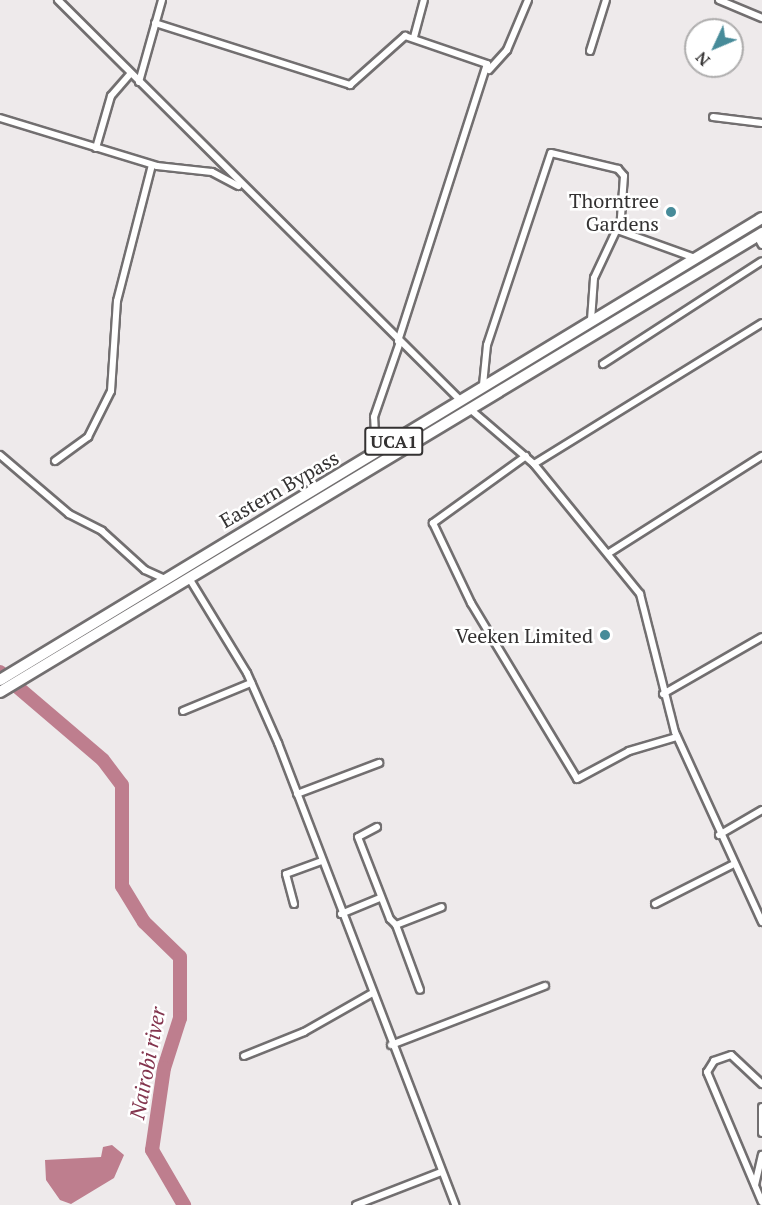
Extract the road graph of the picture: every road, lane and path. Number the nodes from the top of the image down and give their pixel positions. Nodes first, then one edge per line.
1 (58, 0) edge
2 (162, 0) edge
3 (424, 0) edge
4 (528, 0) edge
5 (606, 0) edge
6 (719, 0) edge
7 (762, 18) edge
8 (155, 23) junction
9 (414, 37) junction
10 (590, 51) dead end
11 (489, 70) junction
12 (130, 74) junction
13 (139, 82) junction
14 (713, 117) dead end
15 (0, 118) edge
16 (762, 123) edge
17 (96, 148) junction
18 (152, 165) junction
19 (241, 187) junction
20 (762, 218) edge
21 (618, 228) junction
22 (760, 238) edge
23 (696, 258) junction
24 (762, 261) edge
25 (591, 320) junction
26 (762, 323) edge
27 (399, 342) junction
28 (603, 364) dead end
29 (483, 384) junction
30 (459, 399) junction
31 (470, 409) junction
32 (376, 453) junction
33 (0, 455) edge
34 (526, 456) junction
35 (762, 456) edge
36 (55, 461) dead end
37 (534, 464) junction
38 (609, 553) junction
39 (163, 578) junction
40 (189, 578) junction
41 (762, 637) edge
42 (0, 680) edge
43 (251, 683) junction
44 (0, 692) edge
45 (663, 694) junction
46 (183, 711) dead end
47 (677, 737) junction
48 (379, 763) dead end
49 (297, 794) junction
50 (762, 810) edge
51 (377, 827) dead end
52 (719, 835) junction
53 (322, 861) junction
54 (732, 865) junction
55 (380, 898) junction
56 (294, 904) dead end
57 (654, 904) dead end
58 (442, 907) dead end
59 (341, 914) junction
60 (762, 922) edge
61 (396, 925) junction
62 (545, 986) dead end
63 (420, 990) dead end
64 (370, 994) junction
65 (391, 1045) junction
66 (244, 1056) dead end
67 (762, 1084) edge
68 (762, 1107) edge
69 (762, 1133) edge
70 (762, 1155) edge
71 (441, 1172) junction
72 (755, 1186) junction
73 (762, 1202) edge
74 (356, 1205) edge
75 (455, 1205) edge

1 - 12 street
2 - 8 street
3 - 9 street
4 - 11 street
5 - 10 street
6 - 7 street
8 - 9 street
8 - 13 street
9 - 11 street
11 - 27 street
12 - 13 street
12 - 17 street
13 - 19 street
14 - 16 street
15 - 17 street
17 - 18 street
18 - 19 street
18 - 36 street
19 - 27 street
20 - 23 main road, Eastern Bypass / UCA1
21 - 23 street
21 - 25 street
21 - 29 street
22 - 31 main road, Eastern Bypass / UCA1
23 - 25 main road, Eastern Bypass / UCA1
24 - 28 street
25 - 29 main road, Eastern Bypass / UCA1
26 - 37 street
27 - 30 street
27 - 32 street
29 - 30 main road, Eastern Bypass / UCA1
30 - 32 main road, Eastern Bypass / UCA1
31 - 34 street
31 - 40 main road, Eastern Bypass / UCA1
32 - 39 main road, Eastern Bypass / UCA1
33 - 39 street
34 - 37 street
34 - 47 street
35 - 38 street
37 - 38 street
38 - 45 street
39 - 42 main road, Eastern Bypass / UCA1
40 - 43 street
40 - 44 main road, Eastern Bypass / UCA1
41 - 45 street
43 - 46 street
43 - 49 street
45 - 47 street
47 - 52 street
48 - 49 street
49 - 53 street
50 - 52 street
51 - 55 street
52 - 54 street
53 - 56 street
53 - 59 street
54 - 57 street
54 - 60 street
55 - 59 street
55 - 61 street
58 - 61 street
59 - 64 street
61 - 63 street
62 - 65 street
64 - 65 street
64 - 66 street
65 - 71 street
67 - 72 street
68 - 69 street
70 - 72 street
71 - 74 street
71 - 75 street
72 - 73 street

